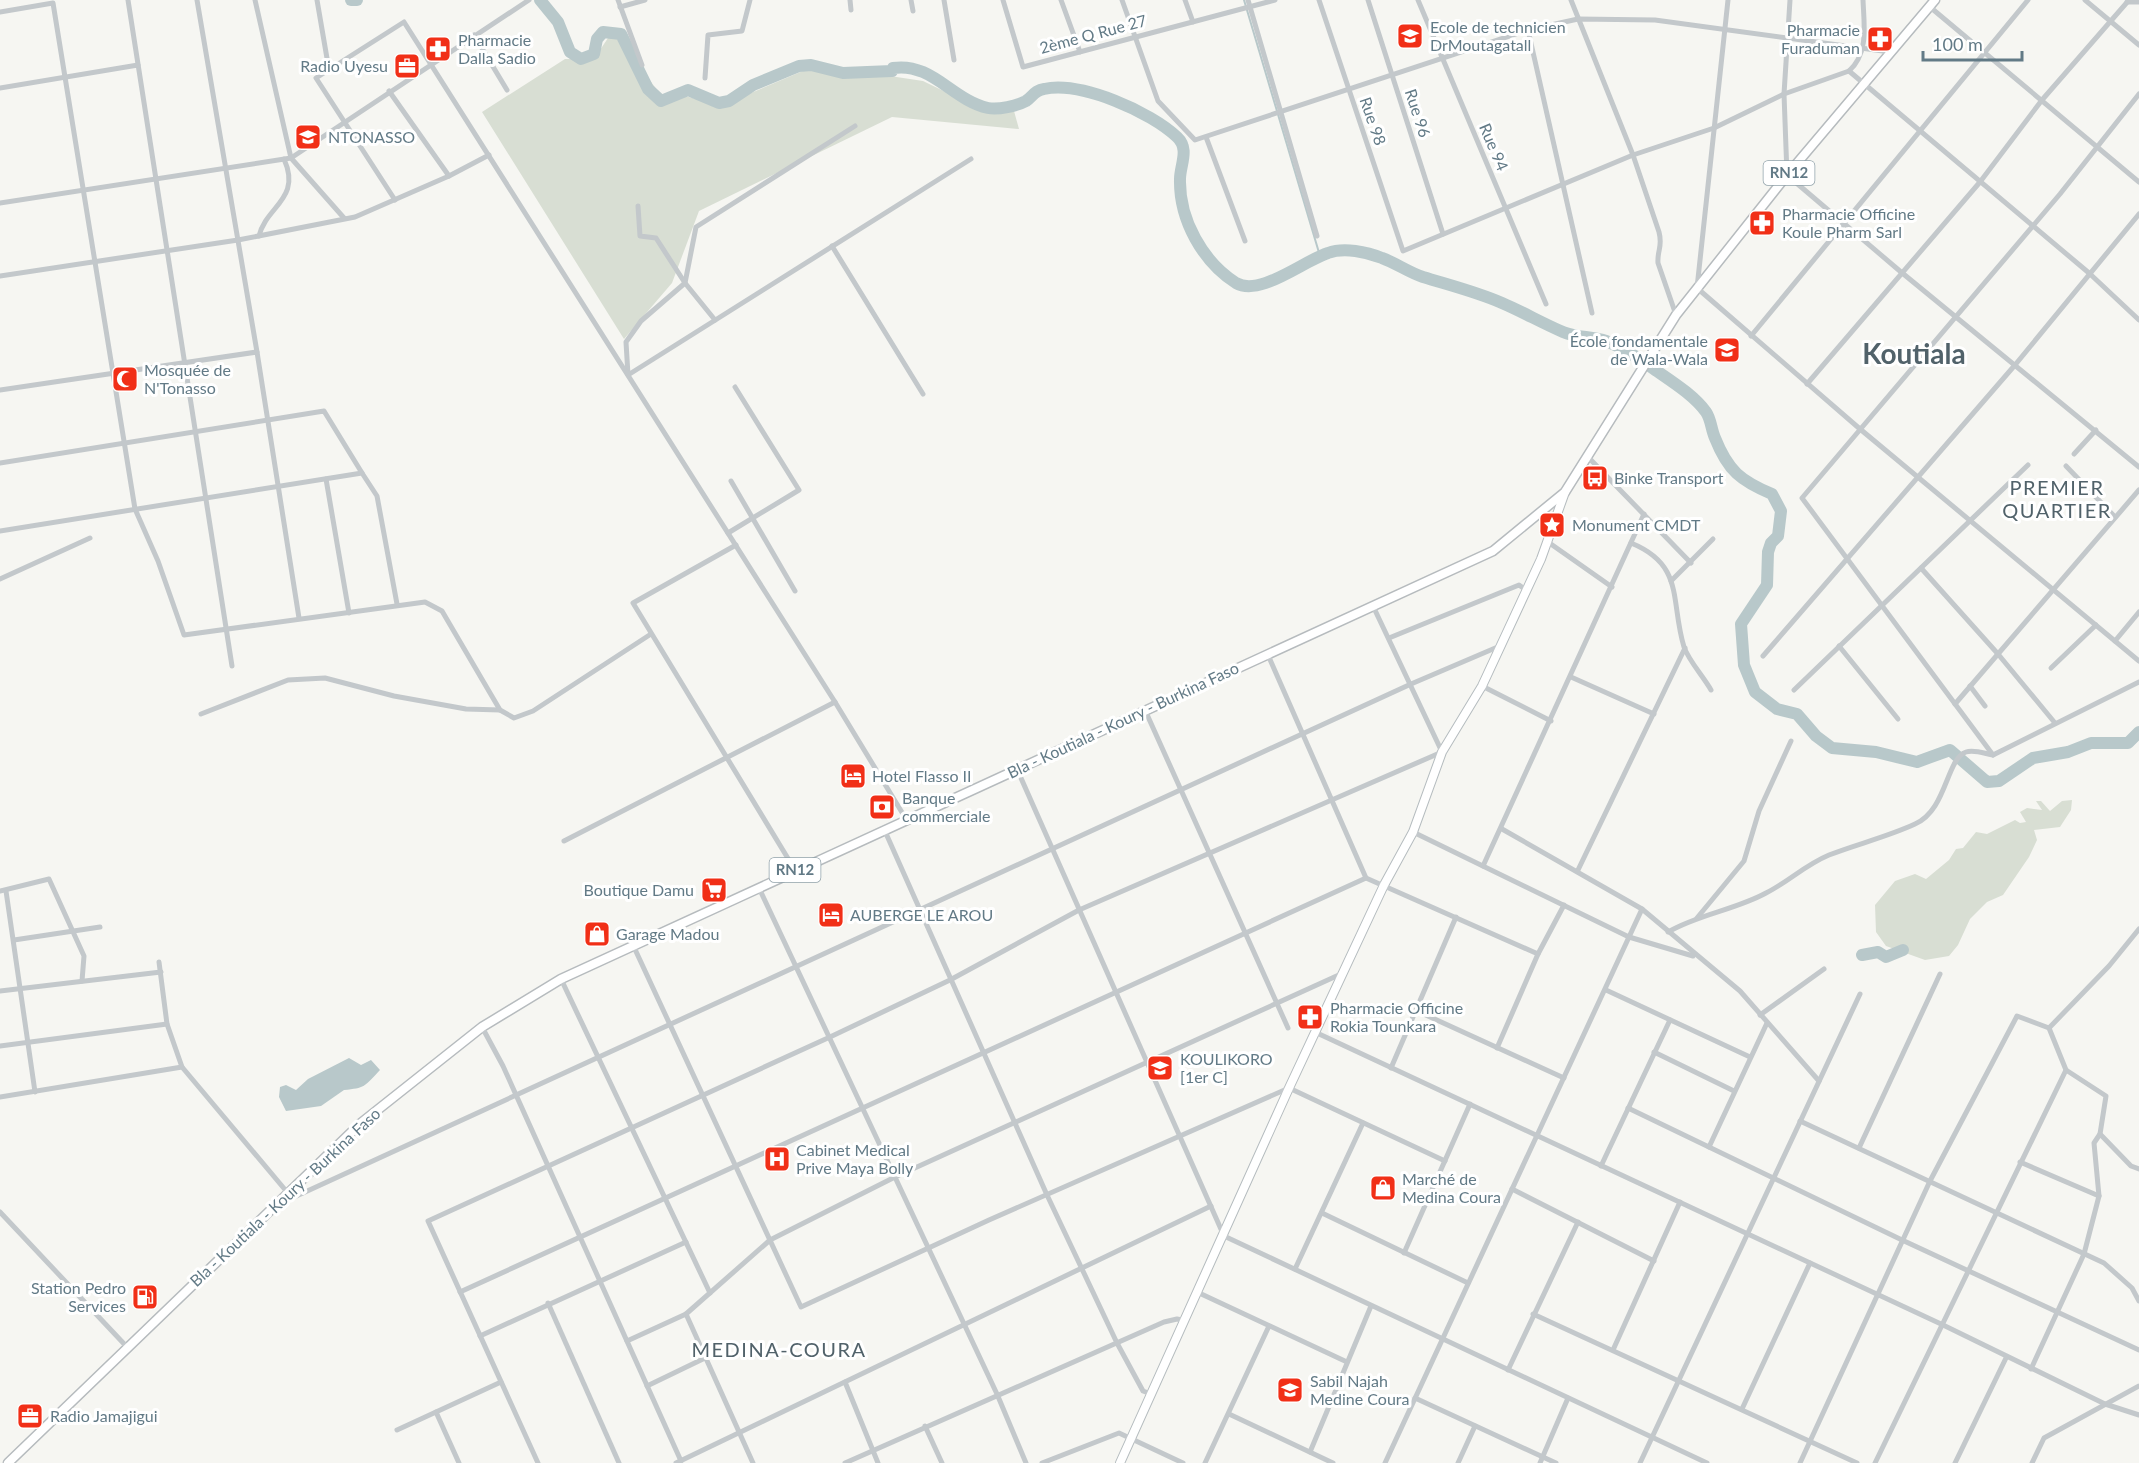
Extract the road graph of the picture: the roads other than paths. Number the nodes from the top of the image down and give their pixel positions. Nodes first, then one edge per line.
1 (128, 0) edge
2 (197, 0) edge
3 (255, 0) edge
4 (317, 0) edge
5 (618, 0) edge
6 (645, 0) edge
7 (750, 0) edge
8 (850, 0) edge
9 (911, 0) edge
10 (944, 0) edge
11 (1003, 0) edge
12 (1061, 0) edge
13 (1122, 0) edge
14 (1185, 0) edge
15 (1275, 0) edge
16 (1319, 0) edge
17 (1368, 0) edge
18 (1418, 0) edge
19 (1571, 0) edge
20 (1728, 0) edge
21 (1790, 0) edge
22 (1863, 0) edge
23 (2028, 0) edge
24 (2085, 0) edge
25 (527, 1) edge
26 (2128, 1) edge
27 (2139, 2) edge
28 (1249, 3) edge
29 (1933, 3) edge
30 (620, 7) junction
31 (851, 10) dead end
32 (913, 11) dead end
33 (0, 12) edge
34 (1578, 19) junction
35 (1193, 22) junction
36 (2111, 22) junction
37 (1725, 29) junction
38 (1528, 30) junction
39 (474, 35) junction
40 (1136, 37) junction
41 (1788, 38) junction
42 (2139, 45) edge
43 (1864, 48) junction
44 (1080, 52) junction
45 (1890, 52) junction
46 (1985, 52) junction
47 (1442, 59) junction
48 (954, 60) dead end
49 (431, 63) junction
50 (138, 65) junction
51 (642, 65) dead end
52 (329, 70) junction
53 (1849, 71) junction
54 (1392, 75) junction
55 (64, 78) junction
56 (705, 78) dead end
57 (1863, 84) junction
58 (0, 88) edge
59 (507, 90) dead end
60 (1348, 90) junction
61 (389, 91) junction
62 (1784, 94) junction
63 (2139, 94) edge
64 (2042, 100) junction
65 (1280, 112) junction
66 (344, 121) junction
67 (855, 126) dead end
68 (1714, 128) junction
69 (1920, 131) junction
70 (1206, 137) junction
71 (2096, 147) junction
72 (489, 155) junction
73 (1633, 155) junction
74 (291, 158) junction
75 (284, 159) junction
76 (971, 159) dead end
77 (226, 168) junction
78 (1787, 175) junction
79 (449, 176) junction
80 (156, 179) junction
81 (1980, 182) junction
82 (2139, 182) edge
83 (1563, 184) junction
84 (83, 190) junction
85 (395, 200) junction
86 (0, 203) edge
87 (638, 206) dead end
88 (1505, 208) junction
89 (2139, 214) edge
90 (344, 218) junction
91 (1844, 224) junction
92 (2032, 226) junction
93 (1443, 234) junction
94 (258, 236) junction
95 (1317, 236) dead end
96 (238, 240) junction
97 (1245, 241) dead end
98 (832, 246) junction
99 (167, 251) junction
100 (95, 262) junction
101 (1901, 272) junction
102 (2089, 273) junction
103 (0, 276) edge
104 (685, 283) junction
105 (1697, 288) junction
106 (1546, 304) dead end
107 (1592, 313) dead end
108 (1676, 315) junction
109 (1956, 316) junction
110 (715, 320) junction
111 (2139, 320) edge
112 (1751, 336) junction
113 (257, 352) junction
114 (184, 363) junction
115 (2015, 365) junction
116 (113, 374) junction
117 (628, 375) junction
118 (1807, 384) junction
119 (735, 387) dead end
120 (0, 390) edge
121 (923, 394) dead end
122 (268, 421) junction
123 (1860, 429) junction
124 (2096, 430) junction
125 (195, 432) junction
126 (124, 443) junction
127 (2074, 454) dead end
128 (1588, 457) junction
129 (0, 463) edge
130 (2028, 465) dead end
131 (2066, 466) dead end
132 (2139, 467) edge
133 (362, 473) junction
134 (1918, 477) junction
135 (326, 479) junction
136 (731, 482) dead end
137 (278, 487) junction
138 (2139, 490) edge
139 (1566, 492) junction
140 (206, 498) junction
141 (135, 509) junction
142 (1644, 514) junction
143 (2115, 517) junction
144 (752, 519) junction
145 (1970, 520) junction
146 (0, 531) edge
147 (728, 533) junction
148 (90, 538) dead end
149 (1713, 539) dead end
150 (1548, 542) junction
151 (1631, 543) junction
152 (736, 545) junction
153 (1846, 558) junction
154 (1691, 562) junction
155 (1921, 568) junction
156 (0, 579) edge
157 (1671, 581) junction
158 (1612, 587) junction
159 (2053, 590) junction
160 (795, 591) dead end
161 (1526, 591) junction
162 (397, 604) junction
163 (1881, 604) junction
164 (1373, 606) junction
165 (2139, 612) edge
166 (349, 613) junction
167 (299, 618) junction
168 (2096, 625) junction
169 (226, 630) junction
170 (651, 634) junction
171 (1389, 638) junction
172 (2115, 641) junction
173 (1500, 646) junction
174 (1839, 646) junction
175 (1685, 648) junction
176 (1998, 654) junction
177 (1268, 655) junction
178 (1763, 656) dead end
179 (2139, 661) edge
180 (232, 666) dead end
181 (2051, 668) dead end
182 (1571, 677) junction
183 (2139, 682) edge
184 (1411, 684) junction
185 (1482, 686) junction
186 (1971, 686) junction
187 (1711, 690) dead end
188 (1794, 690) dead end
189 (835, 702) junction
190 (1955, 704) junction
191 (1986, 706) dead end
192 (500, 710) junction
193 (1145, 710) junction
194 (201, 714) dead end
195 (1654, 714) junction
196 (1898, 719) dead end
197 (1551, 721) junction
198 (2055, 723) junction
199 (1303, 734) junction
200 (1791, 741) dead end
201 (1442, 752) junction
202 (1993, 755) junction
203 (727, 758) junction
204 (1017, 769) junction
205 (1181, 790) junction
206 (1331, 800) junction
207 (906, 819) junction
208 (884, 829) junction
209 (1502, 829) junction
210 (1413, 832) junction
211 (564, 841) dead end
212 (1052, 849) junction
213 (1209, 853) junction
214 (1483, 866) junction
215 (795, 870) junction
216 (1578, 870) junction
217 (1366, 878) junction
218 (1384, 885) junction
219 (758, 887) junction
220 (3, 891) edge
221 (1564, 905) junction
222 (1642, 909) junction
223 (919, 910) junction
224 (1079, 910) junction
225 (1456, 917) junction
226 (1697, 918) junction
227 (100, 927) dead end
228 (2139, 929) edge
229 (1245, 932) junction
230 (1668, 932) junction
231 (72, 933) junction
232 (1629, 937) junction
233 (14, 940) junction
234 (633, 944) junction
235 (1538, 954) junction
236 (1696, 957) junction
237 (159, 962) dead end
238 (797, 966) junction
239 (1824, 969) dead end
240 (161, 972) junction
241 (1345, 972) junction
242 (1940, 974) dead end
243 (561, 978) junction
244 (950, 980) junction
245 (82, 981) junction
246 (22, 988) junction
247 (1606, 990) junction
248 (1115, 991) junction
249 (0, 992) edge
250 (1860, 993) dead end
251 (1277, 1005) junction
252 (1417, 1011) junction
253 (1760, 1015) junction
254 (1670, 1020) junction
255 (1767, 1023) junction
256 (167, 1024) junction
257 (671, 1025) junction
258 (482, 1027) junction
259 (1288, 1028) dead end
260 (2049, 1028) junction
261 (1317, 1033) junction
262 (830, 1037) junction
263 (28, 1042) junction
264 (0, 1046) edge
265 (1497, 1048) junction
266 (982, 1052) junction
267 (1654, 1053) junction
268 (1750, 1057) junction
269 (599, 1058) junction
270 (1148, 1064) junction
271 (182, 1067) junction
272 (1391, 1068) junction
273 (2066, 1070) junction
274 (1564, 1078) junction
275 (1819, 1081) junction
276 (1289, 1088) junction
277 (35, 1092) junction
278 (1734, 1092) junction
279 (703, 1095) junction
280 (517, 1096) junction
281 (0, 1097) edge
282 (1470, 1104) junction
283 (863, 1107) junction
284 (1628, 1108) junction
285 (1800, 1121) junction
286 (1363, 1122) junction
287 (1015, 1125) junction
288 (632, 1128) junction
289 (2100, 1134) junction
290 (1536, 1135) junction
291 (1180, 1136) junction
292 (1709, 1147) junction
293 (1859, 1148) junction
294 (1445, 1161) junction
295 (2020, 1162) junction
296 (736, 1166) junction
297 (1601, 1166) junction
298 (549, 1168) junction
299 (2139, 1169) edge
300 (895, 1177) junction
301 (1774, 1177) junction
302 (1929, 1181) junction
303 (1512, 1189) junction
304 (287, 1192) junction
305 (1047, 1195) junction
306 (2098, 1196) junction
307 (665, 1198) junction
308 (1680, 1202) junction
309 (1211, 1206) junction
310 (272, 1207) junction
311 (0, 1212) edge
312 (1322, 1213) junction
313 (1996, 1213) junction
314 (1578, 1222) junction
315 (1748, 1234) junction
316 (1224, 1236) junction
317 (580, 1237) junction
318 (770, 1240) junction
319 (1902, 1240) junction
320 (686, 1242) junction
321 (929, 1250) junction
322 (1404, 1252) junction
323 (2084, 1254) junction
324 (1654, 1261) junction
325 (1810, 1263) junction
326 (1081, 1269) junction
327 (1295, 1269) junction
328 (1967, 1271) junction
329 (599, 1279) junction
330 (1468, 1282) junction
331 (460, 1292) junction
332 (1197, 1292) junction
333 (710, 1293) junction
334 (1878, 1294) junction
335 (2139, 1301) edge
336 (548, 1303) junction
337 (1371, 1306) junction
338 (2057, 1313) junction
339 (686, 1314) junction
340 (1533, 1314) junction
341 (1182, 1320) junction
342 (1941, 1324) junction
343 (964, 1325) junction
344 (1269, 1326) junction
345 (480, 1336) junction
346 (1443, 1338) junction
347 (627, 1341) junction
348 (1117, 1343) junction
349 (128, 1347) junction
350 (1613, 1350) junction
351 (2139, 1350) edge
352 (705, 1358) junction
353 (2006, 1358) junction
354 (1347, 1362) junction
355 (2031, 1369) junction
356 (1508, 1370) junction
357 (1679, 1380) junction
358 (501, 1382) junction
359 (845, 1382) junction
360 (647, 1386) junction
361 (2139, 1386) edge
362 (997, 1394) junction
363 (1151, 1394) junction
364 (1415, 1398) junction
365 (1568, 1398) junction
366 (2104, 1404) junction
367 (1742, 1409) junction
368 (436, 1412) junction
369 (1229, 1414) junction
370 (2139, 1415) edge
371 (1475, 1425) junction
372 (925, 1426) junction
373 (397, 1430) dead end
374 (739, 1433) junction
375 (1652, 1438) junction
376 (1131, 1440) junction
377 (1810, 1440) junction
378 (873, 1450) junction
379 (1310, 1452) junction
380 (1541, 1460) edge
381 (679, 1462) edge
382 (8, 1463) edge
383 (459, 1463) edge
384 (538, 1463) edge
385 (619, 1463) edge
386 (753, 1463) edge
387 (845, 1463) edge
388 (878, 1463) edge
389 (942, 1463) edge
390 (1026, 1463) edge
391 (1042, 1463) edge
392 (1120, 1463) edge
393 (1183, 1463) edge
394 (1205, 1463) edge
395 (1333, 1463) edge
396 (1385, 1463) edge
397 (1458, 1463) edge
398 (1556, 1463) edge
399 (1640, 1463) edge
400 (1707, 1463) edge
401 (1800, 1463) edge
402 (1857, 1463) edge
403 (1875, 1463) edge
404 (1955, 1463) edge
405 (2032, 1463) edge

1 - 50 street
2 - 77 street
3 - 74 street
4 - 52 street
5 - 30 street
6 - 30 street
7 - 56 street
8 - 31 street
9 - 32 street
10 - 48 street
11 - 44 street, 2ème Q Rue 27
12 - 44 street
13 - 40 street
14 - 35 street
15 - 28 street, 2ème Q Rue 27
16 - 60 street, Rue 98
17 - 54 street, Rue 96
18 - 47 street, Rue 94
19 - 34 street
20 - 37 street
21 - 41 street
22 - 43 street
23 - 46 street
24 - 36 street
25 - 39 street
26 - 27 street
26 - 36 street
28 - 35 street, 2ème Q Rue 27
28 - 65 street
29 - 45 main road, RN12
29 - 46 street
30 - 51 street
33 - 55 street
34 - 37 street
34 - 38 street
34 - 73 street
35 - 40 street, 2ème Q Rue 27
36 - 42 street
36 - 64 street
37 - 41 street
37 - 68 street
38 - 47 street
38 - 83 street
39 - 49 street
39 - 59 street
40 - 44 street, 2ème Q Rue 27
40 - 70 street
41 - 43 street
41 - 62 street
43 - 45 street
43 - 53 street
45 - 57 main road, RN12
46 - 64 street
46 - 69 street
47 - 54 street
47 - 88 street, Rue 94
49 - 52 street
49 - 61 street
49 - 72 street
50 - 55 street
50 - 80 street
52 - 66 street
53 - 57 street
53 - 62 street
54 - 60 street
54 - 93 street, Rue 96
55 - 58 street
55 - 84 street
57 - 69 street
57 - 78 main road, RN12
60 - 65 street
60 - 93 street, Rue 98
61 - 66 street
61 - 79 street
62 - 68 street
62 - 78 street
63 - 71 street
64 - 71 street
64 - 81 street
65 - 70 street
65 - 95 street
66 - 74 street
66 - 85 street
67 - 104 street
68 - 73 street
68 - 105 street
69 - 81 street
69 - 91 street
70 - 97 street
71 - 82 street
71 - 92 street
72 - 79 street
72 - 117 street
73 - 83 street
73 - 108 street
74 - 75 street
74 - 90 street
75 - 77 street
75 - 94 street
76 - 98 street
77 - 80 street
77 - 96 street
78 - 91 street
78 - 105 main road, RN12
79 - 85 street
80 - 84 street
80 - 99 street
81 - 92 street
81 - 101 street
83 - 88 street
83 - 107 street
84 - 86 street
84 - 100 street
85 - 90 street
87 - 104 street
88 - 93 street
88 - 106 street, Rue 94
89 - 102 street
90 - 94 street
91 - 101 street
91 - 112 street
92 - 102 street
92 - 109 street
94 - 96 street
96 - 99 street
96 - 113 street
98 - 110 street
98 - 121 street
99 - 100 street
99 - 114 street
100 - 103 street
100 - 116 street
101 - 109 street
101 - 118 street
102 - 111 street
102 - 115 street
104 - 110 street
104 - 117 street
105 - 108 main road, RN12
105 - 112 street
108 - 128 main road, Bla - Koutiala - Koury - Burkina Faso / RN12
109 - 115 street
109 - 123 street
110 - 117 street
112 - 118 street
113 - 114 street
113 - 122 street
114 - 116 street
114 - 125 street
115 - 124 street
115 - 134 street
116 - 120 street
116 - 126 street
117 - 147 street
118 - 123 street
119 - 144 street
122 - 125 street
122 - 133 street
122 - 137 street
123 - 134 street
123 - 153 street
124 - 127 street
124 - 132 street
125 - 126 street
125 - 140 street
126 - 129 street
126 - 141 street
128 - 139 main road, Bla - Koutiala - Koury - Burkina Faso / RN12
128 - 142 street
130 - 145 street
131 - 143 street
133 - 135 street
133 - 162 street
134 - 145 street
134 - 153 street
135 - 137 street
135 - 166 street
136 - 144 street
137 - 140 street
137 - 167 street
138 - 143 street
139 - 150 street
139 - 164 main road, Bla - Koutiala - Koury - Burkina Faso / RN12
140 - 141 street
140 - 169 street
141 - 146 street
141 - 169 street
142 - 151 street
142 - 154 street
143 - 159 street
144 - 147 street
144 - 160 street
145 - 155 street
145 - 159 street
147 - 152 street
148 - 156 street
149 - 154 street
150 - 158 street
150 - 161 street
151 - 157 street
151 - 158 street
152 - 170 street
152 - 189 street
153 - 163 street
153 - 178 street
154 - 157 street
155 - 163 street
155 - 176 street
157 - 175 street
158 - 182 street
159 - 168 street
159 - 176 street
161 - 171 street
161 - 173 street
162 - 166 street
162 - 192 street
163 - 174 street
163 - 190 street
164 - 171 street
164 - 177 main road, Bla - Koutiala - Koury - Burkina Faso / RN12
165 - 172 street
166 - 167 street
167 - 169 street
168 - 172 street
168 - 181 street
169 - 180 street
170 - 192 street
170 - 203 street
171 - 184 street
172 - 179 street
173 - 184 street
173 - 185 street
174 - 188 street
174 - 196 street
175 - 187 street
175 - 195 street
176 - 186 street
176 - 198 street
177 - 193 main road, Bla - Koutiala - Koury - Burkina Faso / RN12
177 - 199 street
182 - 195 street
182 - 197 street
183 - 198 street
184 - 199 street
184 - 201 street
185 - 197 street
185 - 201 street
186 - 190 street
186 - 191 street
189 - 203 street
189 - 207 street
190 - 202 street
192 - 194 street
193 - 204 main road, Bla - Koutiala - Koury - Burkina Faso / RN12
193 - 205 street
195 - 216 street
197 - 209 street
198 - 202 street
199 - 205 street
199 - 206 street
200 - 226 street
201 - 206 street
201 - 210 street
202 - 226 street
203 - 211 street
203 - 215 street
204 - 207 main road, Bla - Koutiala - Koury - Burkina Faso / RN12
204 - 212 street
205 - 212 street
205 - 213 street
206 - 213 street
206 - 217 street
207 - 208 main road, Bla - Koutiala - Koury - Burkina Faso / RN12
208 - 215 main road, Bla - Koutiala - Koury - Burkina Faso / RN12
208 - 223 street
209 - 214 street
209 - 216 street
210 - 214 street
210 - 218 street
212 - 223 street
212 - 224 street
213 - 224 street
213 - 229 street
214 - 221 street
215 - 219 main road, Bla - Koutiala - Koury - Burkina Faso / RN12
216 - 222 street
217 - 218 street
217 - 229 street
218 - 225 street
218 - 241 street
219 - 234 main road, Bla - Koutiala - Koury - Burkina Faso / RN12
219 - 238 street
220 - 231 street
220 - 233 street
221 - 232 street
221 - 235 street
222 - 230 street
222 - 232 street
223 - 238 street
223 - 244 street
224 - 244 street
224 - 248 street
225 - 235 street
225 - 252 street
226 - 230 street
227 - 231 street
228 - 260 street
229 - 248 street
229 - 251 street
230 - 236 street
231 - 233 street
231 - 245 street
232 - 236 street
232 - 247 street
233 - 246 street
234 - 243 main road, Bla - Koutiala - Koury - Burkina Faso / RN12
234 - 257 street
235 - 265 street
236 - 253 street
237 - 240 street
238 - 257 street
238 - 262 street
239 - 253 street
240 - 245 street
240 - 256 street
241 - 251 street
241 - 261 street
242 - 293 street
243 - 258 main road, Bla - Koutiala - Koury - Burkina Faso / RN12
243 - 269 street
244 - 262 street
244 - 266 street
245 - 246 street
246 - 249 street
246 - 263 street
247 - 254 street
247 - 274 street
248 - 266 street
248 - 270 street
250 - 275 street
251 - 259 street
251 - 270 street
252 - 265 street
252 - 272 street
253 - 255 street
254 - 267 street
254 - 268 street
255 - 268 street
255 - 275 street
256 - 263 street
256 - 271 street
257 - 269 street
257 - 279 street
258 - 280 street
258 - 304 main road, Bla - Koutiala - Koury - Burkina Faso / RN12
260 - 273 street
260 - 302 street
261 - 272 street
261 - 276 street
262 - 279 street
262 - 283 street
263 - 264 street
263 - 277 street
265 - 274 street
266 - 283 street
266 - 287 street
267 - 278 street
267 - 284 street
268 - 278 street
269 - 280 street
269 - 288 street
270 - 287 street
270 - 291 street
271 - 277 street
271 - 304 street
272 - 282 street
273 - 289 street
273 - 295 street
274 - 290 street
275 - 285 street
276 - 286 street
276 - 291 street
276 - 316 street
277 - 281 street
278 - 292 street
279 - 288 street
279 - 296 street
280 - 298 street
280 - 310 street
282 - 290 street
282 - 294 street
283 - 296 street
283 - 300 street
284 - 292 street
284 - 297 street
285 - 293 street
285 - 301 street
286 - 294 street
286 - 312 street
287 - 300 street
287 - 305 street
288 - 298 street
288 - 307 street
289 - 299 street
289 - 306 street
290 - 297 street
290 - 303 street
291 - 305 street
291 - 309 street
292 - 301 street
293 - 302 street
294 - 322 street
295 - 306 street
295 - 313 street
296 - 307 street
296 - 318 street
297 - 308 street
298 - 317 street
298 - 331 street
300 - 318 street
300 - 321 street
301 - 315 street
301 - 319 street
302 - 313 street
302 - 319 street
303 - 314 street
303 - 330 street
304 - 310 main road, Bla - Koutiala - Koury - Burkina Faso / RN12
305 - 321 street
305 - 326 street
306 - 323 street
307 - 317 street
307 - 320 street
308 - 315 street
308 - 324 street
309 - 316 street
309 - 326 street
310 - 349 main road, Bla - Koutiala - Koury - Burkina Faso / RN12
311 - 349 street
312 - 322 street
312 - 327 street
313 - 323 street
313 - 328 street
314 - 324 street
314 - 340 street
315 - 325 street
315 - 357 street
316 - 327 street
316 - 332 street
317 - 329 street
317 - 331 street
318 - 321 street
318 - 333 street
319 - 328 street
319 - 334 street
320 - 329 street
320 - 333 street
321 - 343 street
322 - 330 street
323 - 335 street
323 - 338 street
324 - 350 street
325 - 334 street
325 - 367 street
326 - 343 street
326 - 348 street
327 - 337 street
328 - 338 street
328 - 342 street
329 - 336 street
329 - 347 street
330 - 346 street
331 - 345 street
332 - 341 street
332 - 344 street
333 - 339 street
334 - 342 street
334 - 377 street
336 - 345 street
336 - 385 street
337 - 346 street
337 - 354 street
338 - 351 street
338 - 355 street
339 - 347 street
339 - 352 street
340 - 350 street
340 - 356 street
341 - 348 street
341 - 363 street
342 - 353 street
342 - 403 street
343 - 359 street
343 - 362 street
344 - 354 street
344 - 369 street
345 - 358 street
346 - 356 street
346 - 364 street
347 - 360 street
348 - 362 street
348 - 363 street
349 - 382 main road, Bla - Koutiala - Koury - Burkina Faso / RN12
350 - 357 street
352 - 360 street
352 - 374 street
353 - 355 street
353 - 404 street
354 - 379 street
355 - 366 street
356 - 365 street
357 - 367 street
357 - 375 street
358 - 368 street
358 - 384 street
359 - 374 street
359 - 378 street
360 - 381 street
361 - 366 street
362 - 372 street
362 - 390 street
363 - 376 street
364 - 371 street
364 - 396 street
365 - 375 street
365 - 380 street
366 - 370 street
366 - 405 street
367 - 377 street
368 - 373 street
368 - 383 street
369 - 379 street
369 - 394 street
371 - 380 street
371 - 397 street
372 - 378 street
372 - 389 street
374 - 381 street
374 - 386 street
375 - 399 street
375 - 400 street
376 - 391 street
376 - 392 street
376 - 393 street
377 - 401 street
377 - 402 street
378 - 387 street
378 - 388 street
379 - 395 street
380 - 398 street

